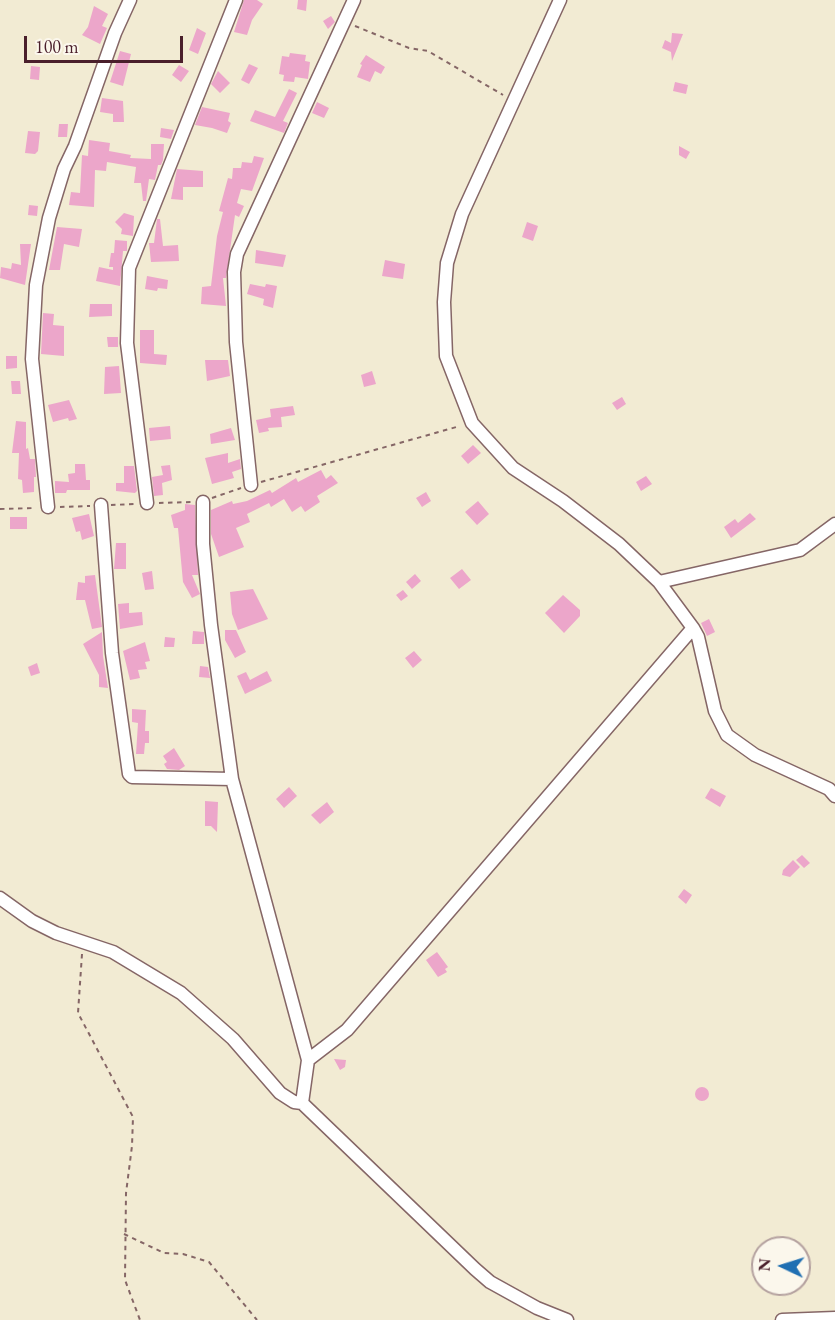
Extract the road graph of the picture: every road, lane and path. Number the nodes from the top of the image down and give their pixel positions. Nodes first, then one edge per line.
1 (130, 0) edge
2 (236, 0) edge
3 (354, 0) edge
4 (560, 0) edge
5 (344, 21) junction
6 (512, 100) junction
7 (471, 423) junction
8 (251, 485) junction
9 (203, 502) junction
10 (147, 503) junction
11 (101, 506) junction
12 (48, 507) junction
13 (0, 509) edge
14 (835, 524) edge
15 (659, 582) junction
16 (693, 628) junction
17 (232, 779) junction
18 (835, 796) edge
19 (0, 898) edge
20 (84, 942) junction
21 (308, 1060) junction
22 (302, 1103) junction
23 (124, 1234) junction
24 (835, 1318) edge
25 (140, 1320) edge
26 (256, 1320) edge
27 (567, 1320) edge
28 (782, 1320) edge

1 - 12 street
2 - 10 street
3 - 5 street
4 - 6 street
5 - 6 path
5 - 8 street
6 - 7 street
7 - 8 path
7 - 15 street
8 - 9 path
9 - 10 path
9 - 17 street
10 - 11 path
11 - 12 path
11 - 17 street
12 - 13 path
14 - 15 street
15 - 16 street
16 - 18 street
16 - 21 street
17 - 21 street
19 - 20 street
20 - 22 street
20 - 23 path
21 - 22 street
22 - 27 street
23 - 25 path
23 - 26 path
24 - 28 street

